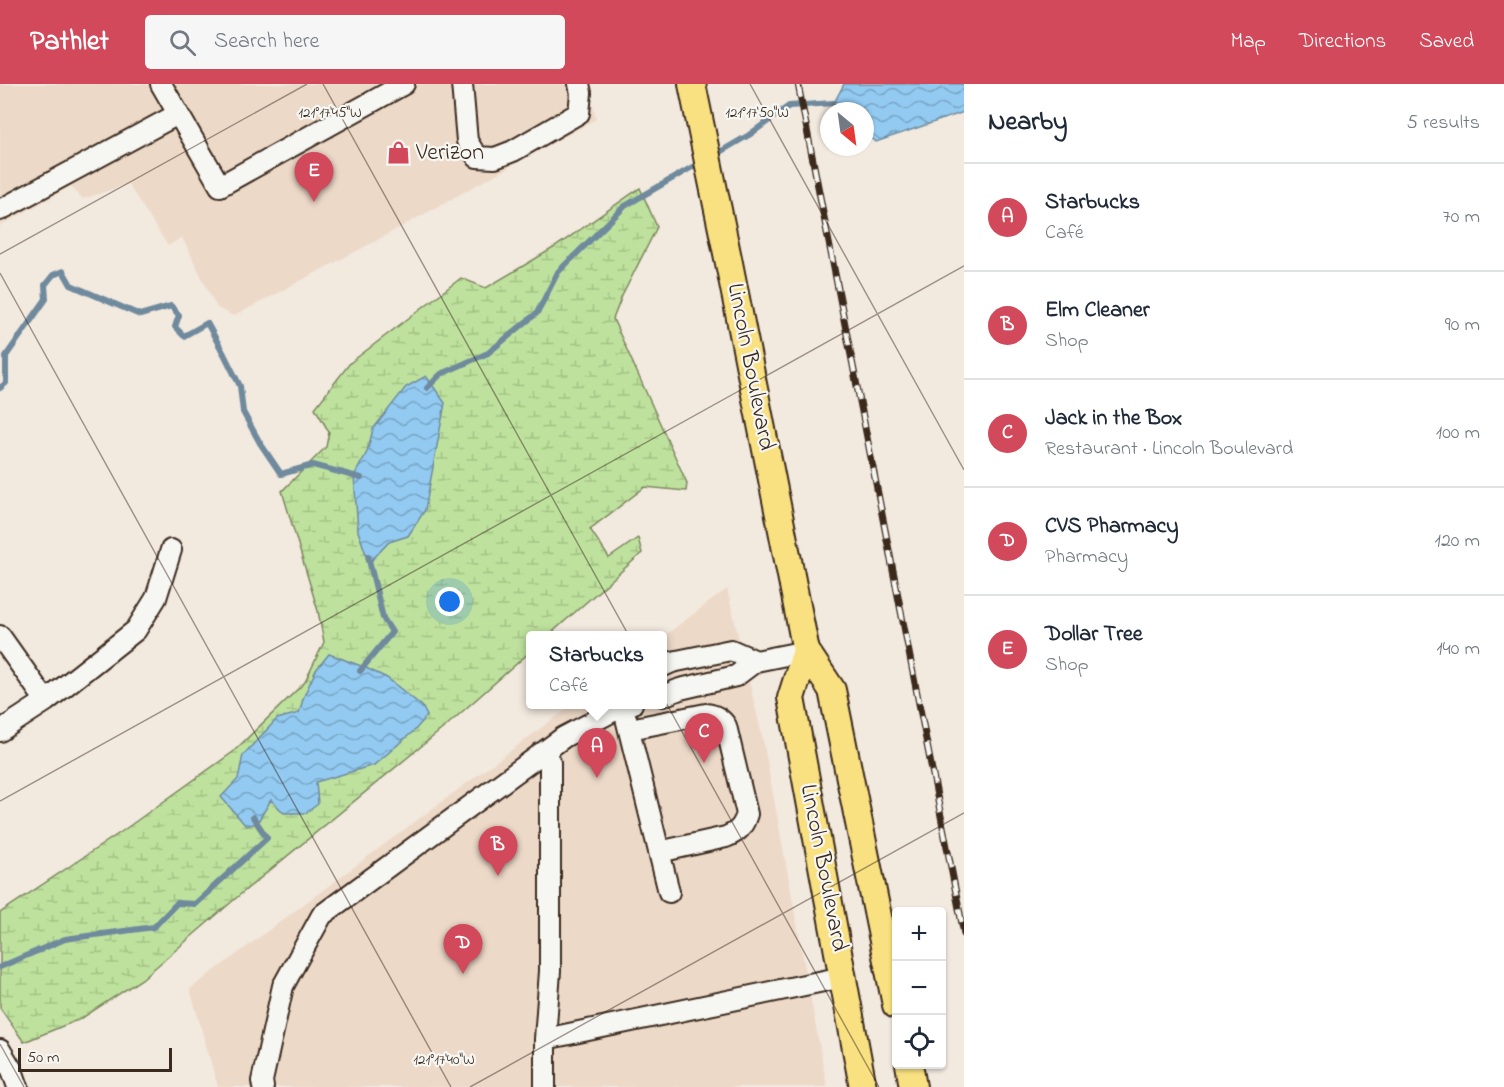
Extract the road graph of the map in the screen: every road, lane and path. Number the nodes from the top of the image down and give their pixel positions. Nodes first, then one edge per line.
1 (161, 84) edge
2 (404, 84) edge
3 (462, 84) edge
4 (579, 84) edge
5 (692, 84) edge
6 (178, 114) junction
7 (0, 210) edge
8 (171, 550) dead end
9 (0, 636) edge
10 (806, 651) junction
11 (756, 662) junction
12 (667, 664) edge
13 (667, 694) edge
14 (46, 701) junction
15 (618, 709) edge
16 (627, 709) edge
17 (630, 729) junction
18 (0, 731) edge
19 (541, 753) junction
20 (659, 852) junction
21 (669, 892) dead end
22 (843, 977) junction
23 (892, 981) edge
24 (545, 1039) junction
25 (0, 1050) edge
26 (910, 1069) edge
27 (15, 1079) edge
28 (263, 1087) edge
29 (545, 1087) edge
30 (863, 1087) edge
31 (913, 1087) edge

1 - 6 street
2 - 6 street
3 - 4 street
5 - 10 main road, Lincoln Boulevard
6 - 7 street
8 - 14 street
9 - 14 street
10 - 11 street
10 - 22 main road, Lincoln Boulevard
10 - 23 main road, Lincoln Boulevard
11 - 12 street
11 - 13 street
14 - 18 street
15 - 19 street
16 - 17 street
17 - 20 street
17 - 20 street
19 - 24 street
19 - 28 street
20 - 21 street
22 - 24 street
22 - 30 main road, Lincoln Boulevard
24 - 29 street
25 - 27 street
26 - 31 main road

